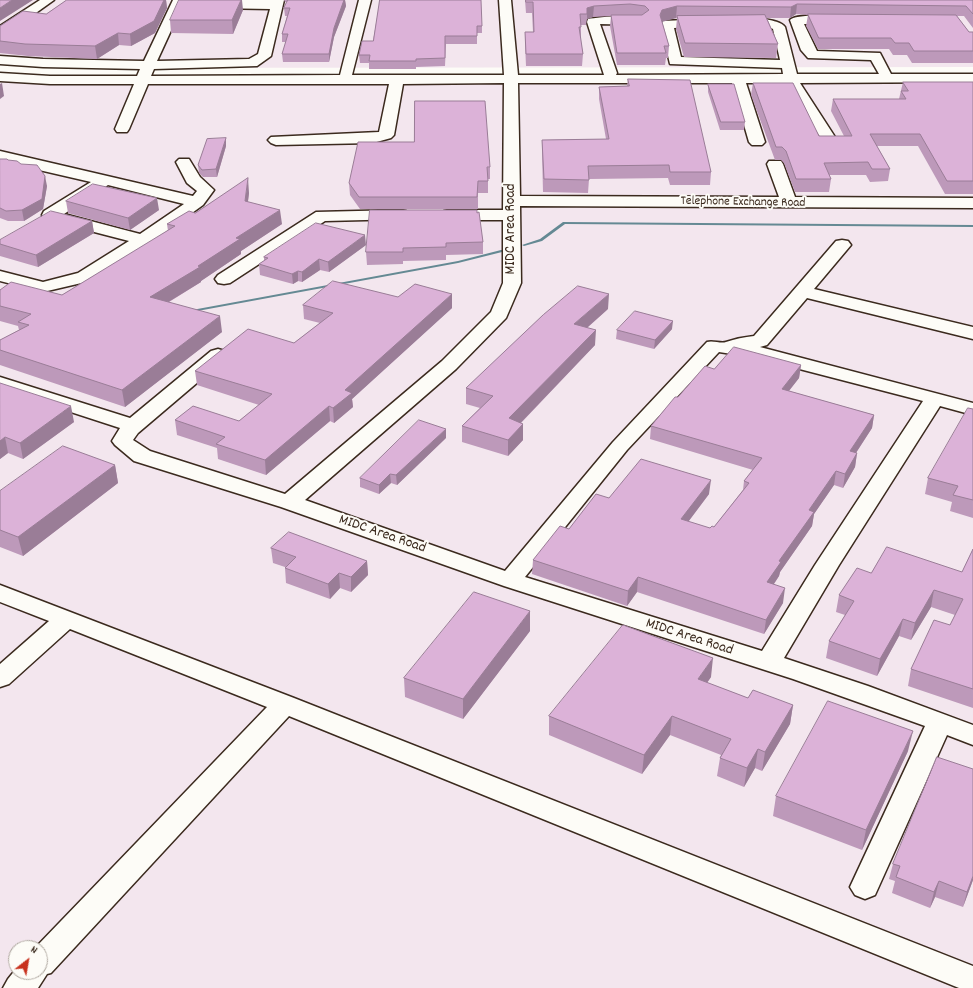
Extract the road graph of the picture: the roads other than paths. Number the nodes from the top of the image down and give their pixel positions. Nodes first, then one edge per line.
1 (48, 0) edge
2 (365, 0) edge
3 (505, 0) edge
4 (161, 2) edge
5 (177, 2) edge
6 (277, 3) edge
7 (851, 20) edge
8 (641, 21) edge
9 (0, 32) edge
10 (856, 56) junction
11 (0, 60) edge
12 (699, 71) junction
13 (789, 72) junction
14 (973, 72) edge
15 (146, 73) junction
16 (866, 73) junction
17 (885, 73) junction
18 (4, 74) edge
19 (346, 74) junction
20 (602, 75) junction
21 (511, 76) junction
22 (973, 78) edge
23 (738, 79) junction
24 (397, 80) junction
25 (122, 129) dead end
26 (827, 137) edge
27 (276, 140) dead end
28 (758, 142) dead end
29 (0, 156) edge
30 (184, 162) dead end
31 (775, 164) dead end
32 (105, 180) junction
33 (197, 202) junction
34 (789, 203) junction
35 (973, 203) edge
36 (512, 208) junction
37 (143, 240) junction
38 (842, 245) dead end
39 (224, 279) dead end
40 (1, 286) edge
41 (801, 291) junction
42 (973, 334) edge
43 (714, 346) junction
44 (225, 350) edge
45 (0, 384) edge
46 (935, 398) junction
47 (973, 408) edge
48 (134, 426) junction
49 (289, 502) junction
50 (510, 580) junction
51 (0, 593) edge
52 (66, 619) junction
53 (768, 663) junction
54 (0, 678) edge
55 (284, 704) junction
56 (940, 722) junction
57 (973, 735) edge
58 (865, 887) dead end
59 (48, 955) edge
60 (26, 980) edge
61 (973, 980) edge
62 (18, 988) edge

1 - 9 street
2 - 19 street
3 - 21 street, MIDC Area Road
4 - 5 street
5 - 6 street
5 - 15 street
6 - 15 street
7 - 10 street
8 - 20 street
10 - 16 street
10 - 17 street
11 - 15 street
12 - 13 street
12 - 13 street
12 - 20 street
12 - 23 street
13 - 16 street
13 - 22 street
13 - 23 street
13 - 26 street
14 - 17 street
15 - 18 street
15 - 19 street
15 - 24 street
15 - 25 street
16 - 17 street
19 - 21 street
20 - 21 street
21 - 24 street
21 - 36 street, MIDC Area Road
23 - 28 street
24 - 27 street
29 - 32 street
30 - 33 street
31 - 34 street
32 - 33 street
32 - 37 street
33 - 37 street
34 - 35 street, Telephone Exchange Road
34 - 36 street, Telephone Exchange Road
36 - 39 street, Telephone Exchange Road
36 - 49 street, MIDC Area Road
37 - 40 street
38 - 41 street
41 - 42 street
41 - 43 street
43 - 46 street
43 - 50 street
44 - 48 street
45 - 48 street
46 - 47 street
46 - 53 street
48 - 49 street
49 - 50 street, MIDC Area Road
50 - 53 street, MIDC Area Road
51 - 52 street
52 - 54 street
52 - 55 street
53 - 56 street, MIDC Area Road
55 - 59 street
55 - 61 street
56 - 57 street, MIDC Area Road
56 - 58 street
60 - 62 street

